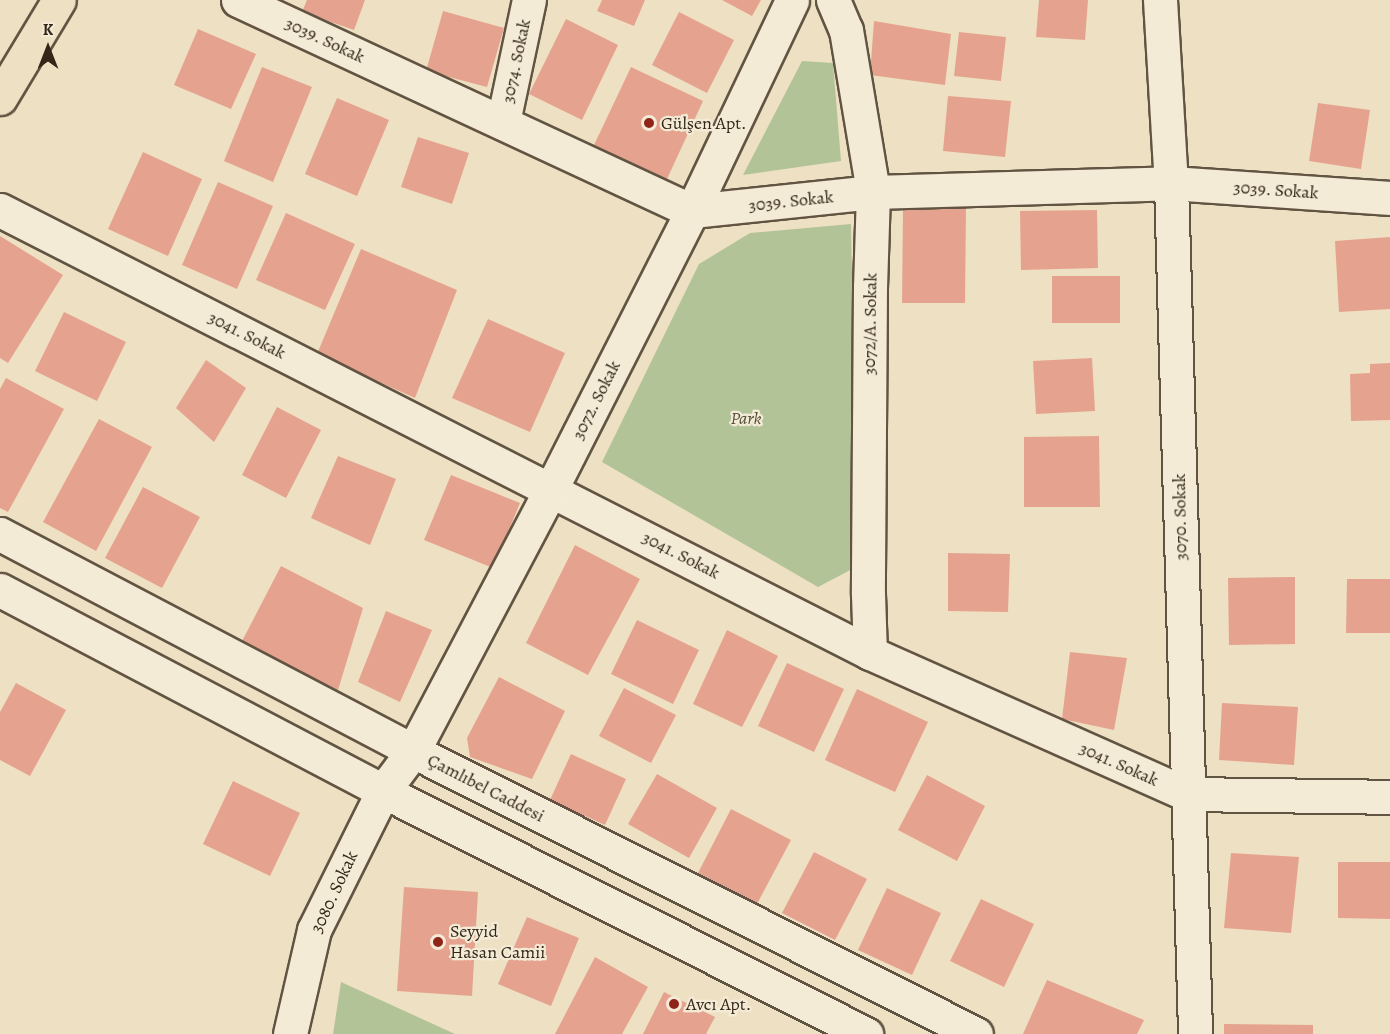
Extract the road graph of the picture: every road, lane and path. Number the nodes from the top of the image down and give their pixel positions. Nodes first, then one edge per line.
1 (59, 0) edge
2 (238, 0) edge
3 (529, 0) edge
4 (792, 0) edge
5 (833, 0) edge
6 (1160, 0) edge
7 (0, 98) edge
8 (503, 122) junction
9 (1171, 183) junction
10 (873, 192) junction
11 (1390, 198) edge
12 (0, 210) edge
13 (692, 211) junction
14 (551, 489) junction
15 (0, 534) edge
16 (0, 590) edge
17 (870, 653) junction
18 (413, 751) junction
19 (383, 790) junction
20 (1187, 794) junction
21 (1390, 797) edge
22 (290, 1034) edge
23 (866, 1034) edge
24 (976, 1034) edge
25 (1195, 1034) edge

1 - 7 main road
2 - 8 street, 3039. Sokak
3 - 8 street, 3074. Sokak
4 - 13 street, 3072. Sokak
5 - 10 street, 3072/A. Sokak
6 - 9 street, 3070. Sokak
8 - 13 street, 3039. Sokak
9 - 10 street, 3039. Sokak
9 - 11 street, 3039. Sokak
9 - 20 street, 3070. Sokak
10 - 13 street, 3039. Sokak
10 - 17 street, 3072/A. Sokak
12 - 14 street, 3041. Sokak
13 - 14 street, 3072. Sokak
14 - 17 street, 3041. Sokak
14 - 18 street, 3072. Sokak
15 - 18 street, Çamlıbel Caddesi
16 - 19 street
17 - 20 street, 3041. Sokak
18 - 19 street, 3072. Sokak
18 - 24 street, Çamlıbel Caddesi
19 - 22 street, 3080. Sokak
19 - 23 street
20 - 21 street, 3041. Sokak
20 - 25 street, 3070. Sokak

